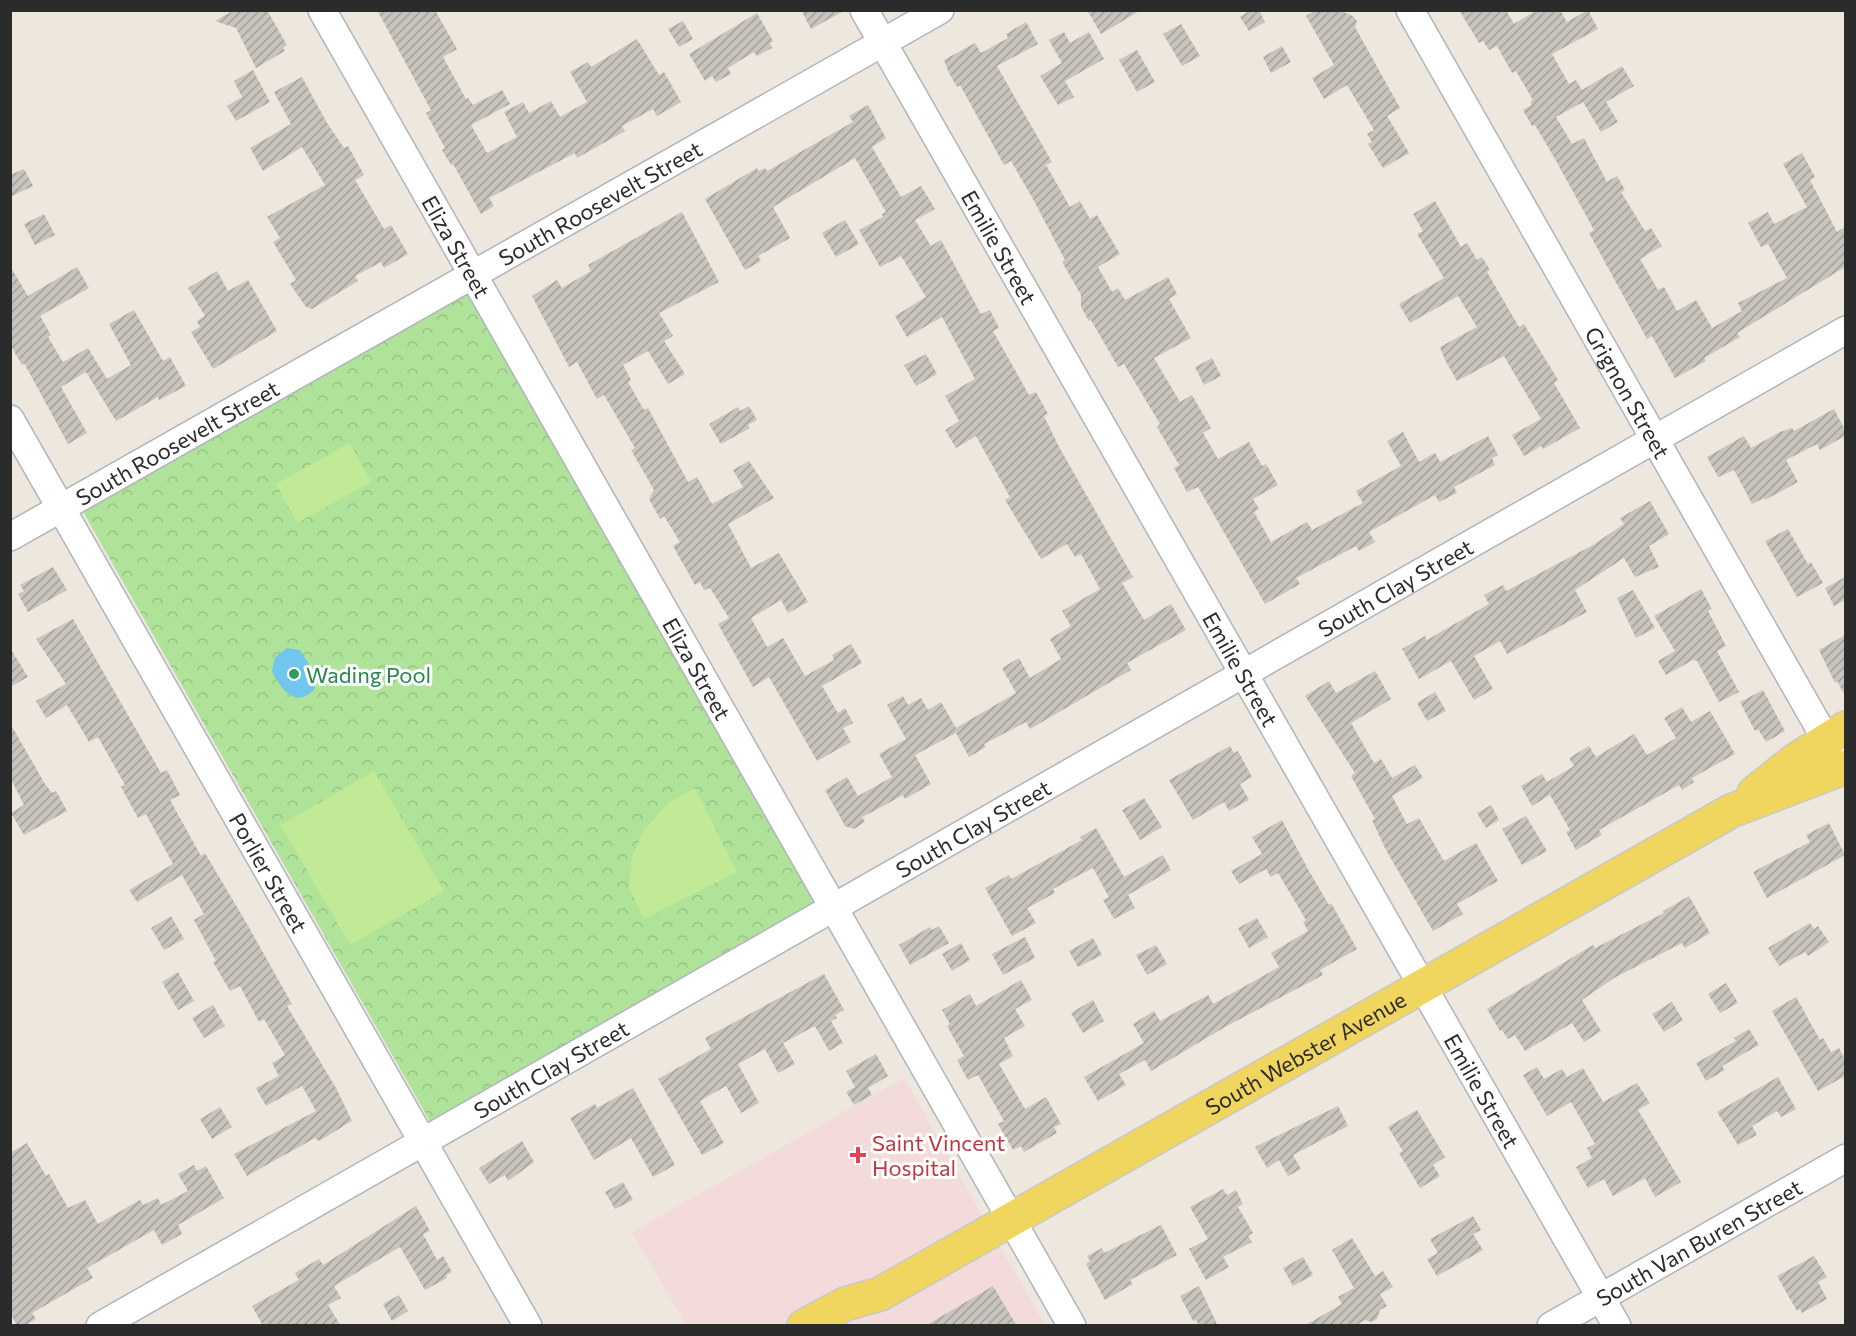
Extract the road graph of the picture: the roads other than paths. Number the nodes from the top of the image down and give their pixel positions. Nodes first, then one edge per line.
1 (322, 10) edge
2 (864, 10) edge
3 (940, 10) edge
4 (1410, 10) edge
5 (883, 43) junction
6 (474, 276) junction
7 (1845, 330) edge
8 (10, 418) edge
9 (1656, 439) junction
10 (62, 508) junction
11 (10, 537) edge
12 (1245, 672) junction
13 (1835, 734) edge
14 (1844, 770) edge
15 (1731, 811) junction
16 (833, 906) junction
17 (1423, 985) junction
18 (422, 1140) junction
19 (1845, 1158) edge
20 (1011, 1219) junction
21 (880, 1294) junction
22 (1601, 1297) junction
23 (100, 1326) edge
24 (528, 1326) edge
25 (804, 1326) edge
26 (847, 1326) edge
27 (1072, 1326) edge
28 (1551, 1326) edge
29 (1617, 1326) edge

1 - 6 street, Eliza Street
2 - 5 street, Emilie Street
3 - 5 street, South Roosevelt Street
4 - 9 street, Grignon Street
5 - 6 street, South Roosevelt Street
5 - 12 street, Emilie Street
6 - 10 street, South Roosevelt Street
6 - 16 street, Eliza Street
7 - 9 street, South Clay Street
8 - 10 street, Porlier Street
9 - 12 street, South Clay Street
9 - 13 street, Grignon Street
10 - 11 street, South Roosevelt Street
10 - 18 street, Porlier Street
12 - 16 street, South Clay Street
12 - 17 street, Emilie Street
13 - 14 street, Grignon Street
13 - 15 main road, South Webster Avenue
14 - 15 main road, South Webster Avenue
15 - 17 main road, South Webster Avenue
16 - 18 street, South Clay Street
16 - 20 street, Eliza Street
17 - 20 main road, South Webster Avenue
17 - 22 street, Emilie Street
18 - 23 street, South Clay Street
18 - 24 street, Porlier Street
19 - 22 street, South Van Buren Street
20 - 21 main road, South Webster Avenue
20 - 27 street, Eliza Street
21 - 25 main road, South Webster Avenue
21 - 26 main road, South Webster Avenue
22 - 28 street, South Van Buren Street
22 - 29 street, Emilie Street

